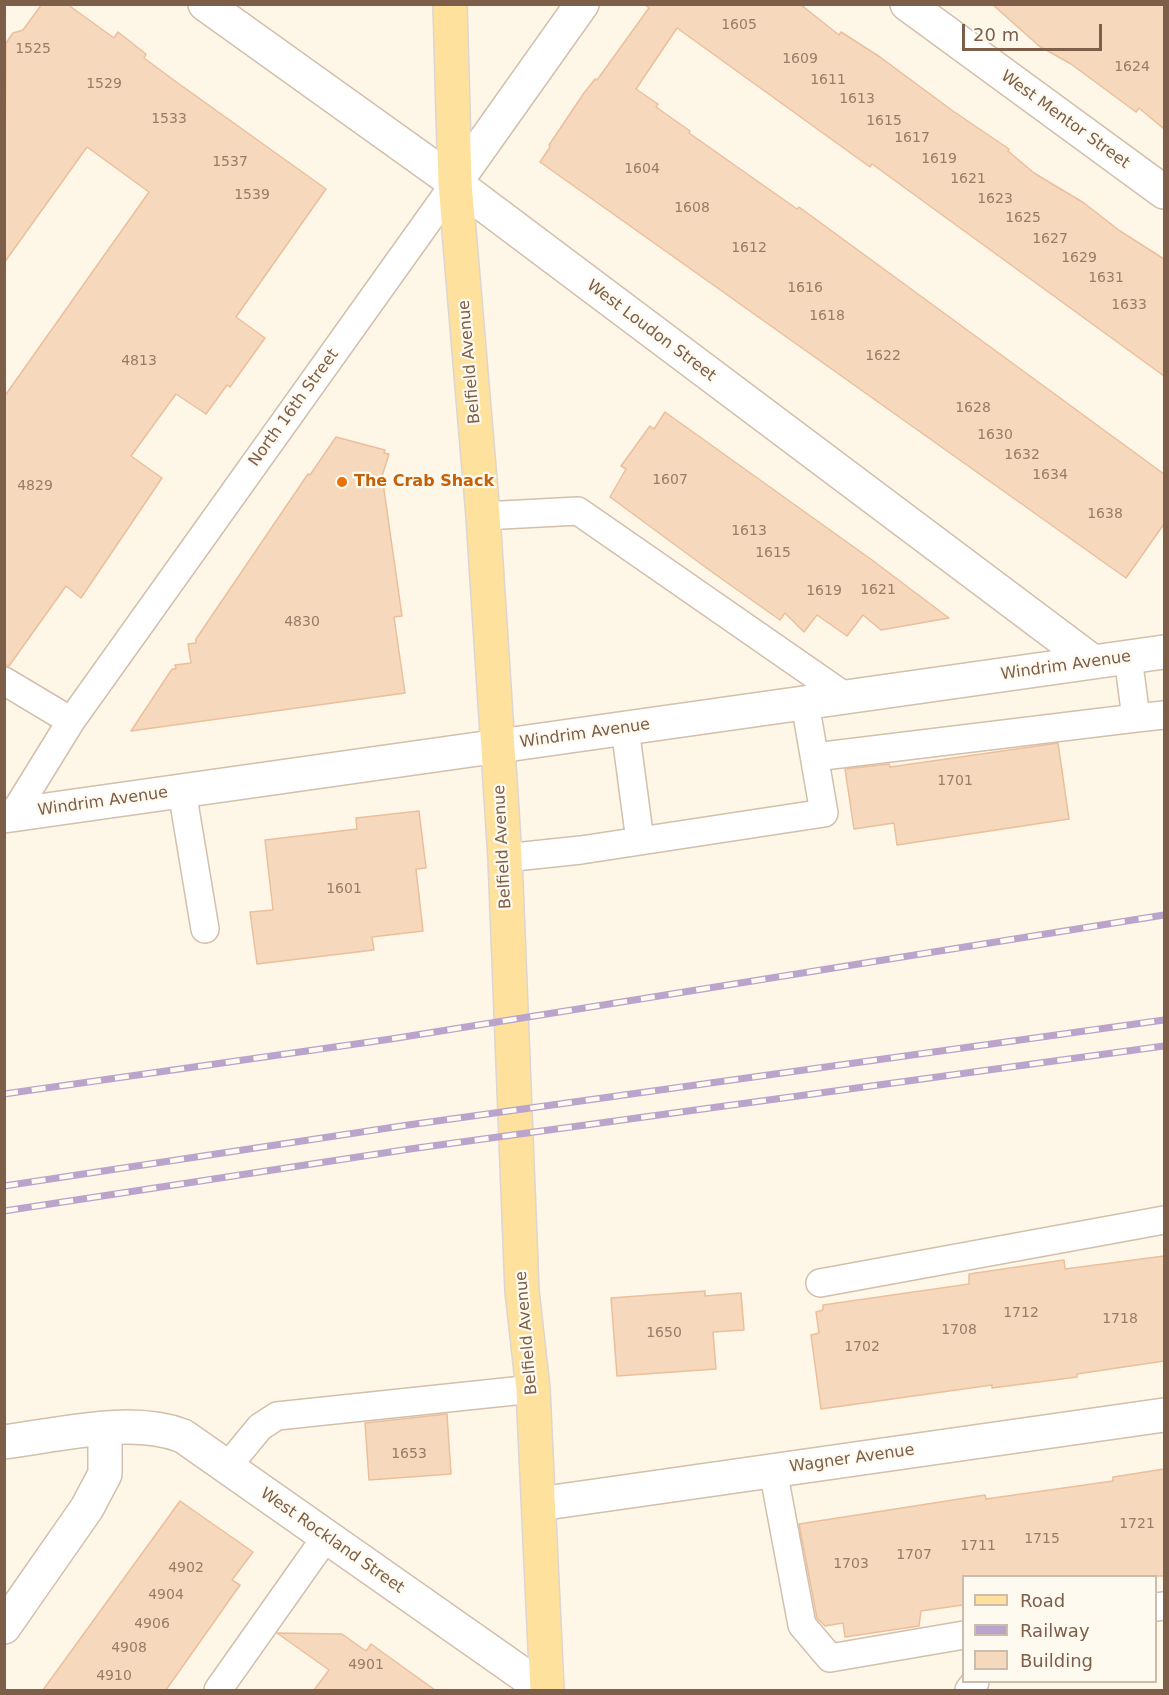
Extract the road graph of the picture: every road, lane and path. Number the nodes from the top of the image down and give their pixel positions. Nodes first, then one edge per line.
1 (205, 4) edge
2 (450, 4) edge
3 (582, 4) edge
4 (907, 4) edge
5 (454, 183) junction
6 (1164, 192) edge
7 (483, 516) junction
8 (1164, 652) edge
9 (1128, 657) junction
10 (1093, 662) junction
11 (4, 681) edge
12 (846, 697) junction
13 (805, 703) junction
14 (1164, 715) edge
15 (1136, 718) junction
16 (71, 721) junction
17 (625, 728) junction
18 (497, 747) junction
19 (815, 757) junction
20 (182, 791) junction
21 (9, 816) edge
22 (640, 841) junction
23 (505, 858) junction
24 (205, 929) dead end
25 (1164, 1220) edge
26 (820, 1283) dead end
27 (532, 1389) junction
28 (1164, 1415) edge
29 (105, 1429) junction
30 (4, 1442) edge
31 (227, 1467) junction
32 (773, 1470) junction
33 (539, 1504) junction
34 (326, 1537) junction
35 (4, 1627) edge
36 (962, 1635) edge
37 (218, 1690) edge
38 (546, 1690) edge

1 - 5 street, West Loudon Street
2 - 5 main road, Belfield Avenue
3 - 5 street, North 16th Street
4 - 6 street, West Mentor Street
5 - 7 main road, Belfield Avenue
5 - 10 street, West Loudon Street
5 - 16 lane, North 16th Street
7 - 12 lane
7 - 18 main road, Belfield Avenue
8 - 9 street, Windrim Avenue
9 - 10 street, Windrim Avenue
9 - 15 lane
10 - 12 street, Windrim Avenue
11 - 16 lane
12 - 13 street, Windrim Avenue
13 - 17 street, Windrim Avenue
13 - 19 lane
14 - 15 lane
15 - 19 lane
16 - 21 lane, North 16th Street
17 - 18 street, Windrim Avenue
17 - 22 lane
18 - 20 street, Windrim Avenue
18 - 23 main road, Belfield Avenue
19 - 22 lane
20 - 21 street, Windrim Avenue
20 - 24 lane
22 - 23 lane
23 - 27 main road, Belfield Avenue
25 - 26 lane
27 - 31 lane
27 - 33 main road, Belfield Avenue
28 - 32 street, Wagner Avenue
29 - 30 street
29 - 31 street, West Rockland Street
29 - 35 street
31 - 34 street, West Rockland Street
32 - 33 street, Wagner Avenue
32 - 36 lane
33 - 38 main road, Belfield Avenue
34 - 37 lane
34 - 38 street, West Rockland Street

